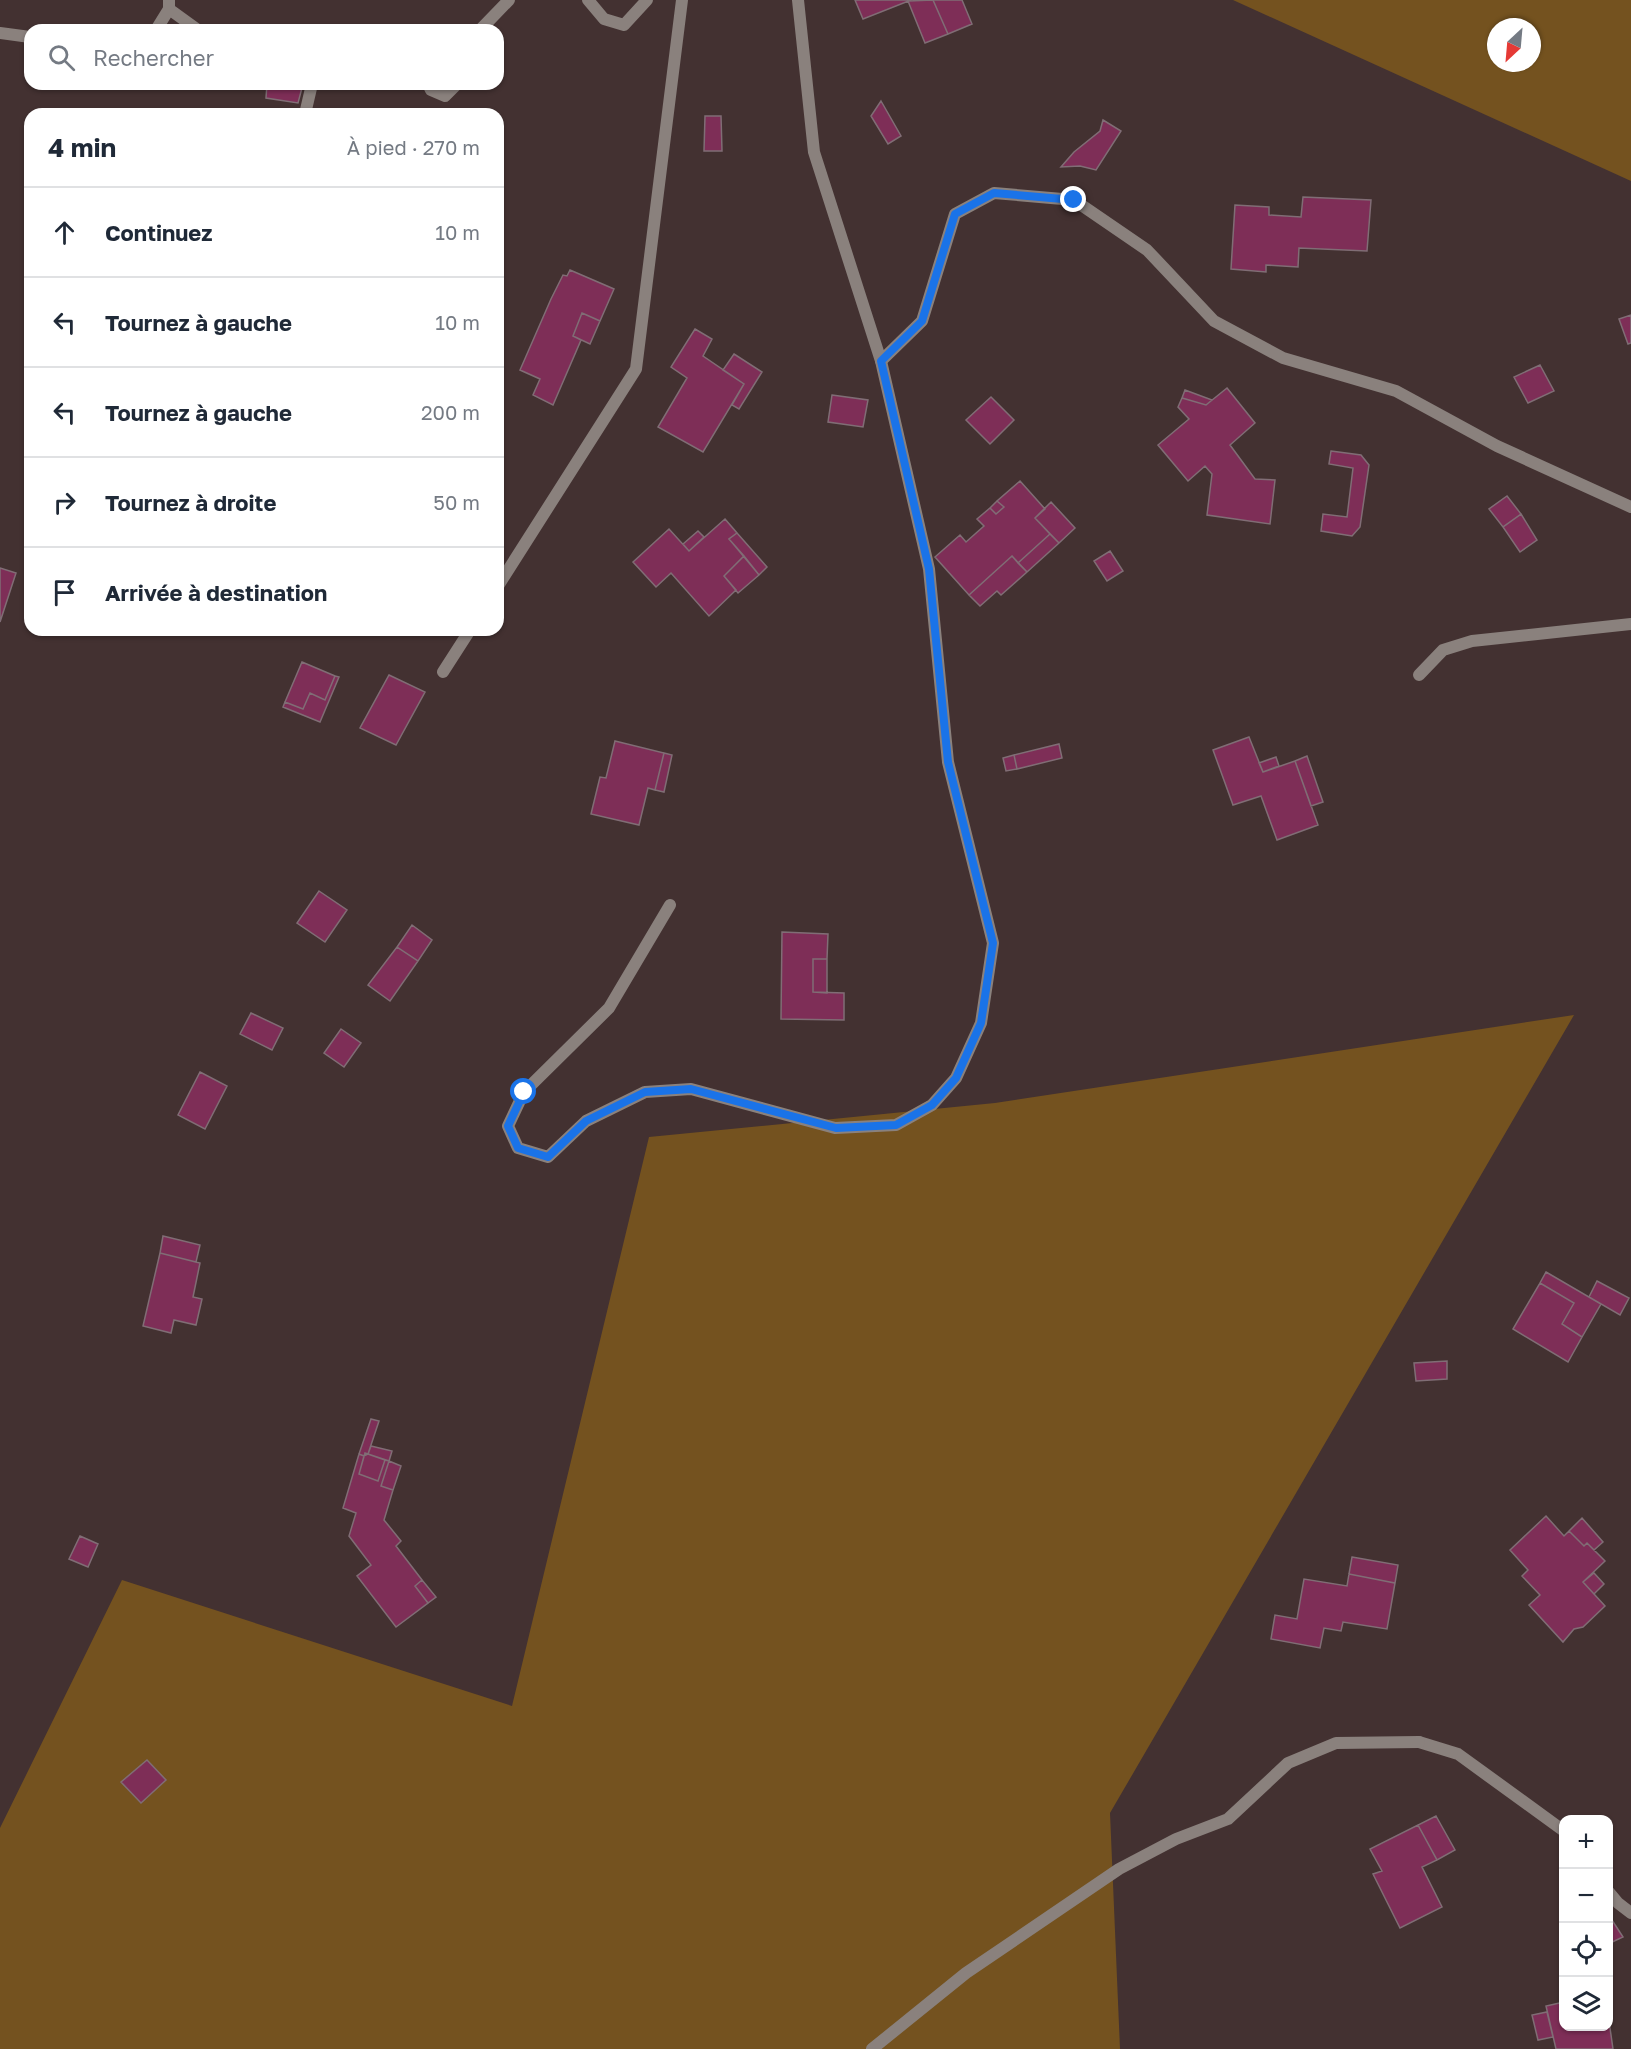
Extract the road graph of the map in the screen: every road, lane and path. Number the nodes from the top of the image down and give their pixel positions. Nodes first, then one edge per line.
1 (509, 0) edge
2 (588, 0) edge
3 (647, 0) edge
4 (682, 0) edge
5 (798, 0) edge
6 (169, 5) edge
7 (159, 24) edge
8 (191, 24) edge
9 (486, 24) edge
10 (0, 33) edge
11 (24, 36) edge
12 (311, 90) edge
13 (431, 90) edge
14 (451, 90) edge
15 (306, 108) edge
16 (881, 361) junction
17 (1631, 507) edge
18 (504, 577) edge
19 (1631, 624) edge
20 (466, 636) edge
21 (443, 672) dead end
22 (1419, 675) dead end
23 (670, 905) dead end
24 (1559, 1828) edge
25 (1613, 1897) edge
26 (1631, 1913) edge
27 (872, 2049) edge

1 - 9 street
2 - 3 street
4 - 18 street
5 - 16 street
6 - 7 street
6 - 8 street
10 - 11 street
12 - 15 street
13 - 14 street
16 - 17 street
16 - 23 street
19 - 22 street
20 - 21 street
24 - 27 street
25 - 26 street

